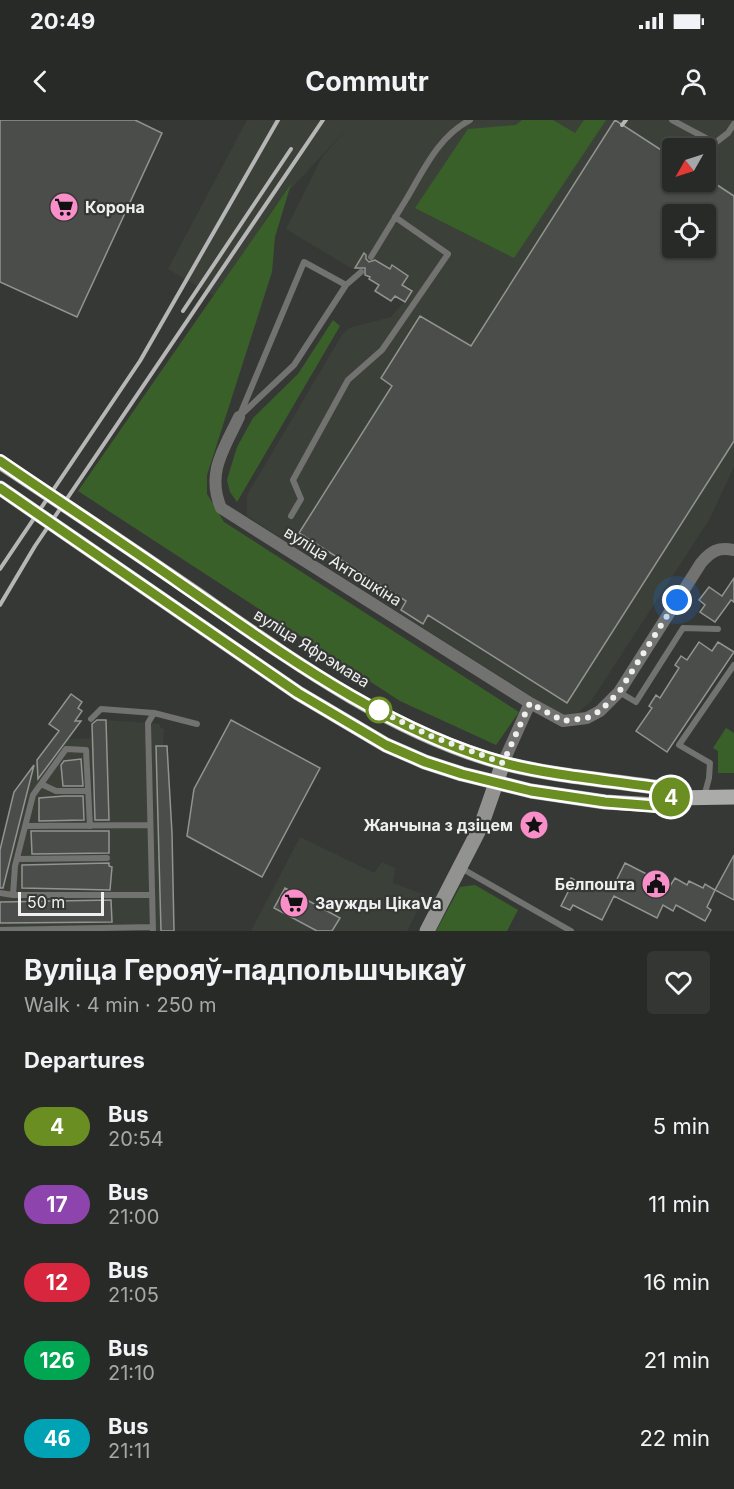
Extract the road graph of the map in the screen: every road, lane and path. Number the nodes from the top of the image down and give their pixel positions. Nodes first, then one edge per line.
1 (470, 120) edge
2 (672, 120) edge
3 (463, 122) edge
4 (734, 124) edge
5 (395, 217) junction
6 (371, 257) dead end
7 (361, 272) dead end
8 (346, 285) junction
9 (238, 417) junction
10 (0, 462) edge
11 (0, 488) edge
12 (291, 516) dead end
13 (734, 550) edge
14 (718, 629) dead end
15 (734, 665) edge
16 (619, 692) junction
17 (530, 703) junction
18 (154, 713) junction
19 (91, 719) dead end
20 (197, 724) dead end
21 (503, 763) junction
22 (498, 782) junction
23 (41, 784) junction
24 (88, 791) junction
25 (734, 797) edge
26 (672, 798) junction
27 (704, 798) junction
28 (90, 825) junction
29 (150, 825) junction
30 (26, 826) junction
31 (107, 858) dead end
32 (17, 859) junction
33 (461, 868) junction
34 (0, 893) edge
35 (13, 895) junction
36 (152, 895) junction
37 (153, 929) edge
38 (0, 930) edge
39 (427, 931) edge
40 (571, 931) edge

1 - 3 lane
2 - 4 lane
3 - 5 lane
5 - 6 lane
5 - 12 lane
7 - 8 lane
8 - 9 lane
8 - 9 lane
9 - 17 street, вуліца Антошкіна
10 - 21 main road, вуліца Яфрэмава
11 - 22 main road, вуліца Яфрэмава
13 - 16 street, вуліца Антошкіна
14 - 16 lane
15 - 27 lane
16 - 17 street, вуліца Антошкіна
17 - 21 street
18 - 19 lane
18 - 20 lane
18 - 29 lane
21 - 22 street
21 - 26 main road, вуліца Яфрэмава
22 - 26 main road, вуліца Яфрэмава
22 - 33 street
23 - 24 lane
23 - 24 lane
23 - 30 lane
24 - 28 lane
25 - 27 main road, вуліца Яфрэмава
26 - 27 main road, вуліца Яфрэмава
28 - 29 lane
28 - 30 lane
29 - 36 lane
30 - 32 lane
31 - 32 lane
32 - 35 lane
33 - 39 street
33 - 40 lane
34 - 35 lane
35 - 36 lane
36 - 37 lane
37 - 38 lane

